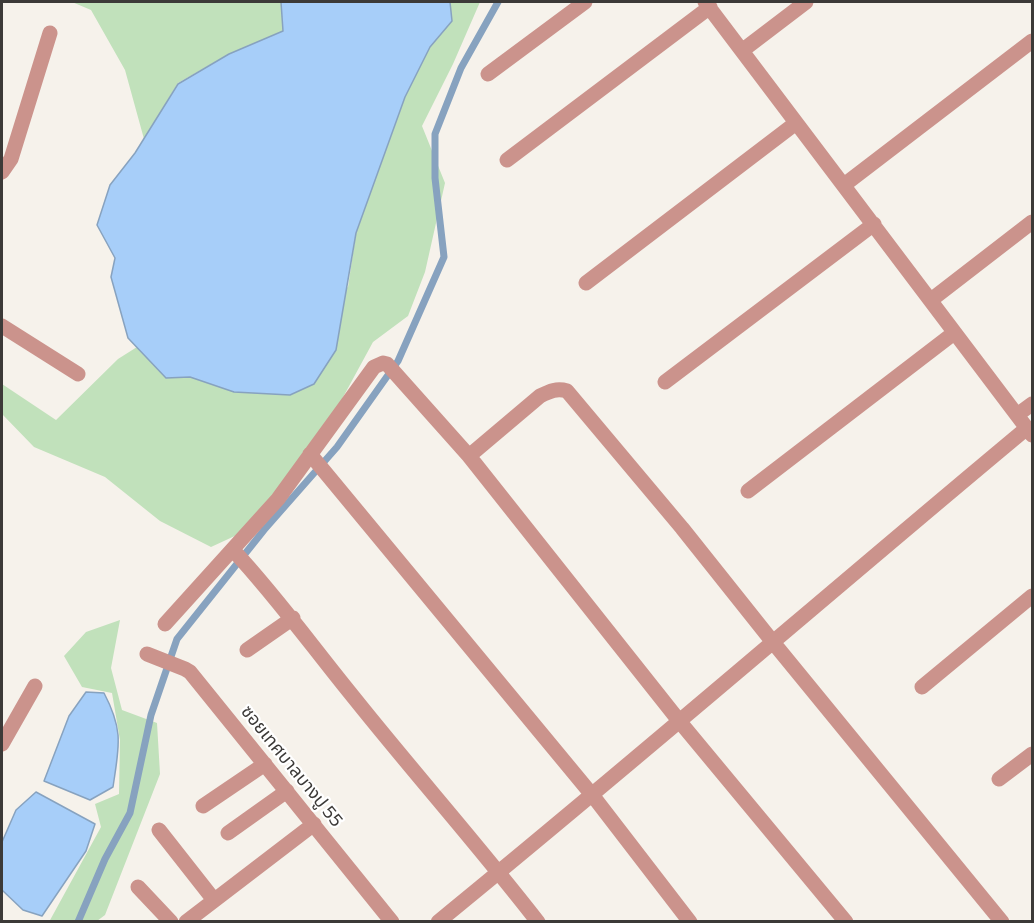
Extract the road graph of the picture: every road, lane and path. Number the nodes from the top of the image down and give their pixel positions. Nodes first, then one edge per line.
1 (585, 2) edge
2 (806, 2) edge
3 (708, 4) edge
4 (50, 33) dead end
5 (1032, 41) edge
6 (743, 50) junction
7 (488, 74) dead end
8 (796, 123) junction
9 (507, 160) dead end
10 (2, 172) edge
11 (844, 185) junction
12 (1032, 222) edge
13 (874, 224) junction
14 (586, 283) dead end
15 (931, 300) junction
16 (2, 326) edge
17 (954, 333) junction
18 (78, 374) dead end
19 (665, 382) dead end
20 (1032, 404) edge
21 (1017, 415) junction
22 (1030, 431) edge
23 (469, 456) junction
24 (316, 460) junction
25 (748, 491) dead end
26 (236, 552) junction
27 (1032, 596) edge
28 (293, 618) junction
29 (165, 624) dead end
30 (772, 641) junction
31 (247, 650) dead end
32 (154, 657) dead end
33 (35, 686) dead end
34 (922, 687) dead end
35 (680, 722) junction
36 (2, 744) edge
37 (1032, 754) edge
38 (265, 764) junction
39 (999, 779) dead end
40 (287, 791) junction
41 (593, 795) junction
42 (203, 806) dead end
43 (314, 824) junction
44 (159, 830) dead end
45 (228, 833) dead end
46 (499, 872) junction
47 (138, 887) dead end
48 (214, 900) junction
49 (171, 921) edge
50 (186, 921) edge
51 (392, 921) edge
52 (438, 921) edge
53 (538, 921) edge
54 (690, 921) edge
55 (846, 921) edge
56 (1002, 921) edge

1 - 7 street
2 - 6 street
3 - 6 street
3 - 9 street
4 - 10 street
5 - 11 street
6 - 8 street
8 - 11 street
8 - 14 street
11 - 13 street
12 - 15 street
13 - 15 street
13 - 19 street
15 - 17 street
16 - 18 street
17 - 21 street
17 - 25 street
20 - 21 street
21 - 22 street
22 - 30 street
23 - 24 street
23 - 30 street
23 - 35 street
24 - 26 street
24 - 41 street
26 - 28 street
26 - 29 street
27 - 34 street
28 - 31 street
28 - 46 street
30 - 35 street
30 - 56 street
32 - 38 street, ซอยเทศบาลบางปู 55
33 - 36 street
35 - 41 street
35 - 55 street
37 - 39 street
38 - 40 street, ซอยเทศบาลบางปู 55
38 - 42 street
40 - 43 street, ซอยเทศบาลบางปู 55
40 - 45 street
41 - 46 street
41 - 54 street
43 - 48 street
43 - 51 street, ซอยเทศบาลบางปู 55
44 - 48 street
46 - 52 street
46 - 53 street
47 - 49 street
48 - 50 street

